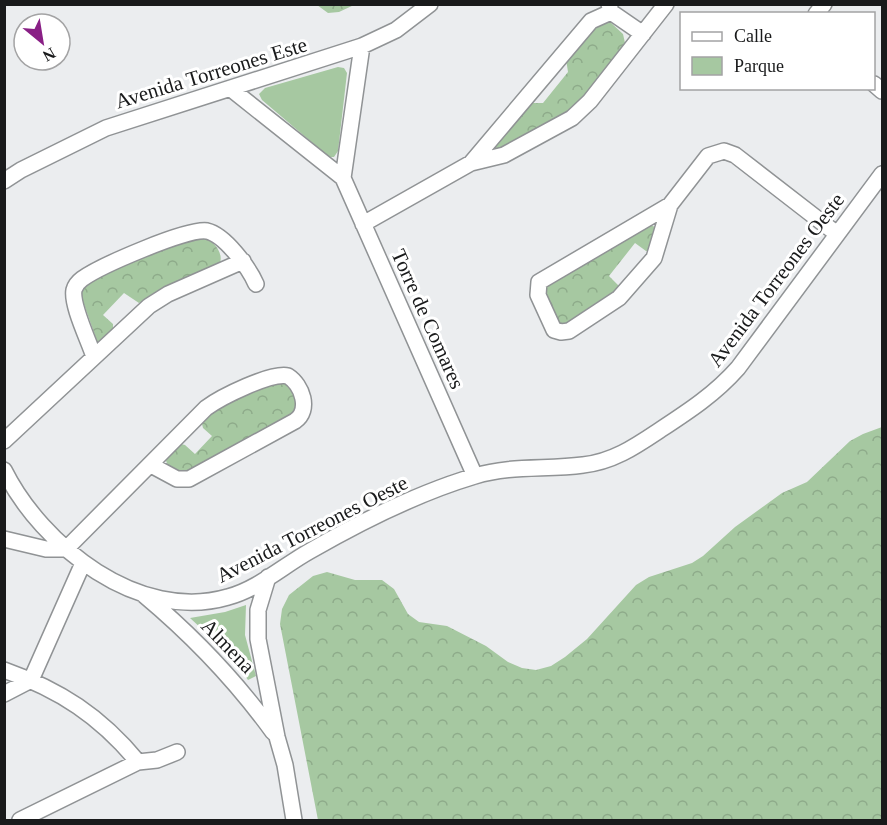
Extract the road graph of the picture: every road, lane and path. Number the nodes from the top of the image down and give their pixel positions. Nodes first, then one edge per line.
1 (430, 4) edge
2 (666, 4) edge
3 (610, 8) edge
4 (643, 34) junction
5 (362, 46) junction
6 (231, 89) junction
7 (471, 163) junction
8 (882, 174) edge
9 (343, 178) junction
10 (4, 181) edge
11 (670, 206) junction
12 (363, 224) junction
13 (837, 234) junction
14 (243, 261) junction
15 (256, 284) dead end
16 (94, 357) junction
17 (4, 441) edge
18 (152, 465) junction
19 (4, 470) edge
20 (475, 476) junction
21 (4, 539) edge
22 (66, 549) junction
23 (83, 563) junction
24 (268, 577) junction
25 (139, 592) junction
26 (4, 670) edge
27 (32, 680) junction
28 (4, 694) edge
29 (277, 737) junction
30 (177, 752) dead end
31 (138, 762) junction
32 (20, 820) edge
33 (294, 820) edge

1 - 5 street, Avenida Torreones Este
2 - 4 street
3 - 4 street
3 - 7 street
4 - 7 street
5 - 6 street, Avenida Torreones Este
5 - 9 street
6 - 9 street, Torre de Comares
6 - 10 street, Avenida Torreones Este
7 - 12 street
8 - 13 street, Avenida Torreones Oeste
9 - 12 street, Torre de Comares
11 - 11 street
11 - 13 street
12 - 20 street, Torre de Comares
13 - 20 street, Avenida Torreones Oeste
14 - 15 street
14 - 16 street
14 - 16 street
16 - 17 street
18 - 18 street
18 - 22 street
19 - 22 street, Avenida Torreones Oeste
20 - 24 street, Avenida Torreones Oeste
21 - 22 street
22 - 23 street, Avenida Torreones Oeste
23 - 25 street, Avenida Torreones Oeste
23 - 27 street
24 - 25 street, Avenida Torreones Oeste
24 - 29 street, Almena
25 - 29 street, Almena
26 - 27 street
27 - 28 street
27 - 31 street
29 - 33 street, Almena
30 - 31 street
31 - 32 street

